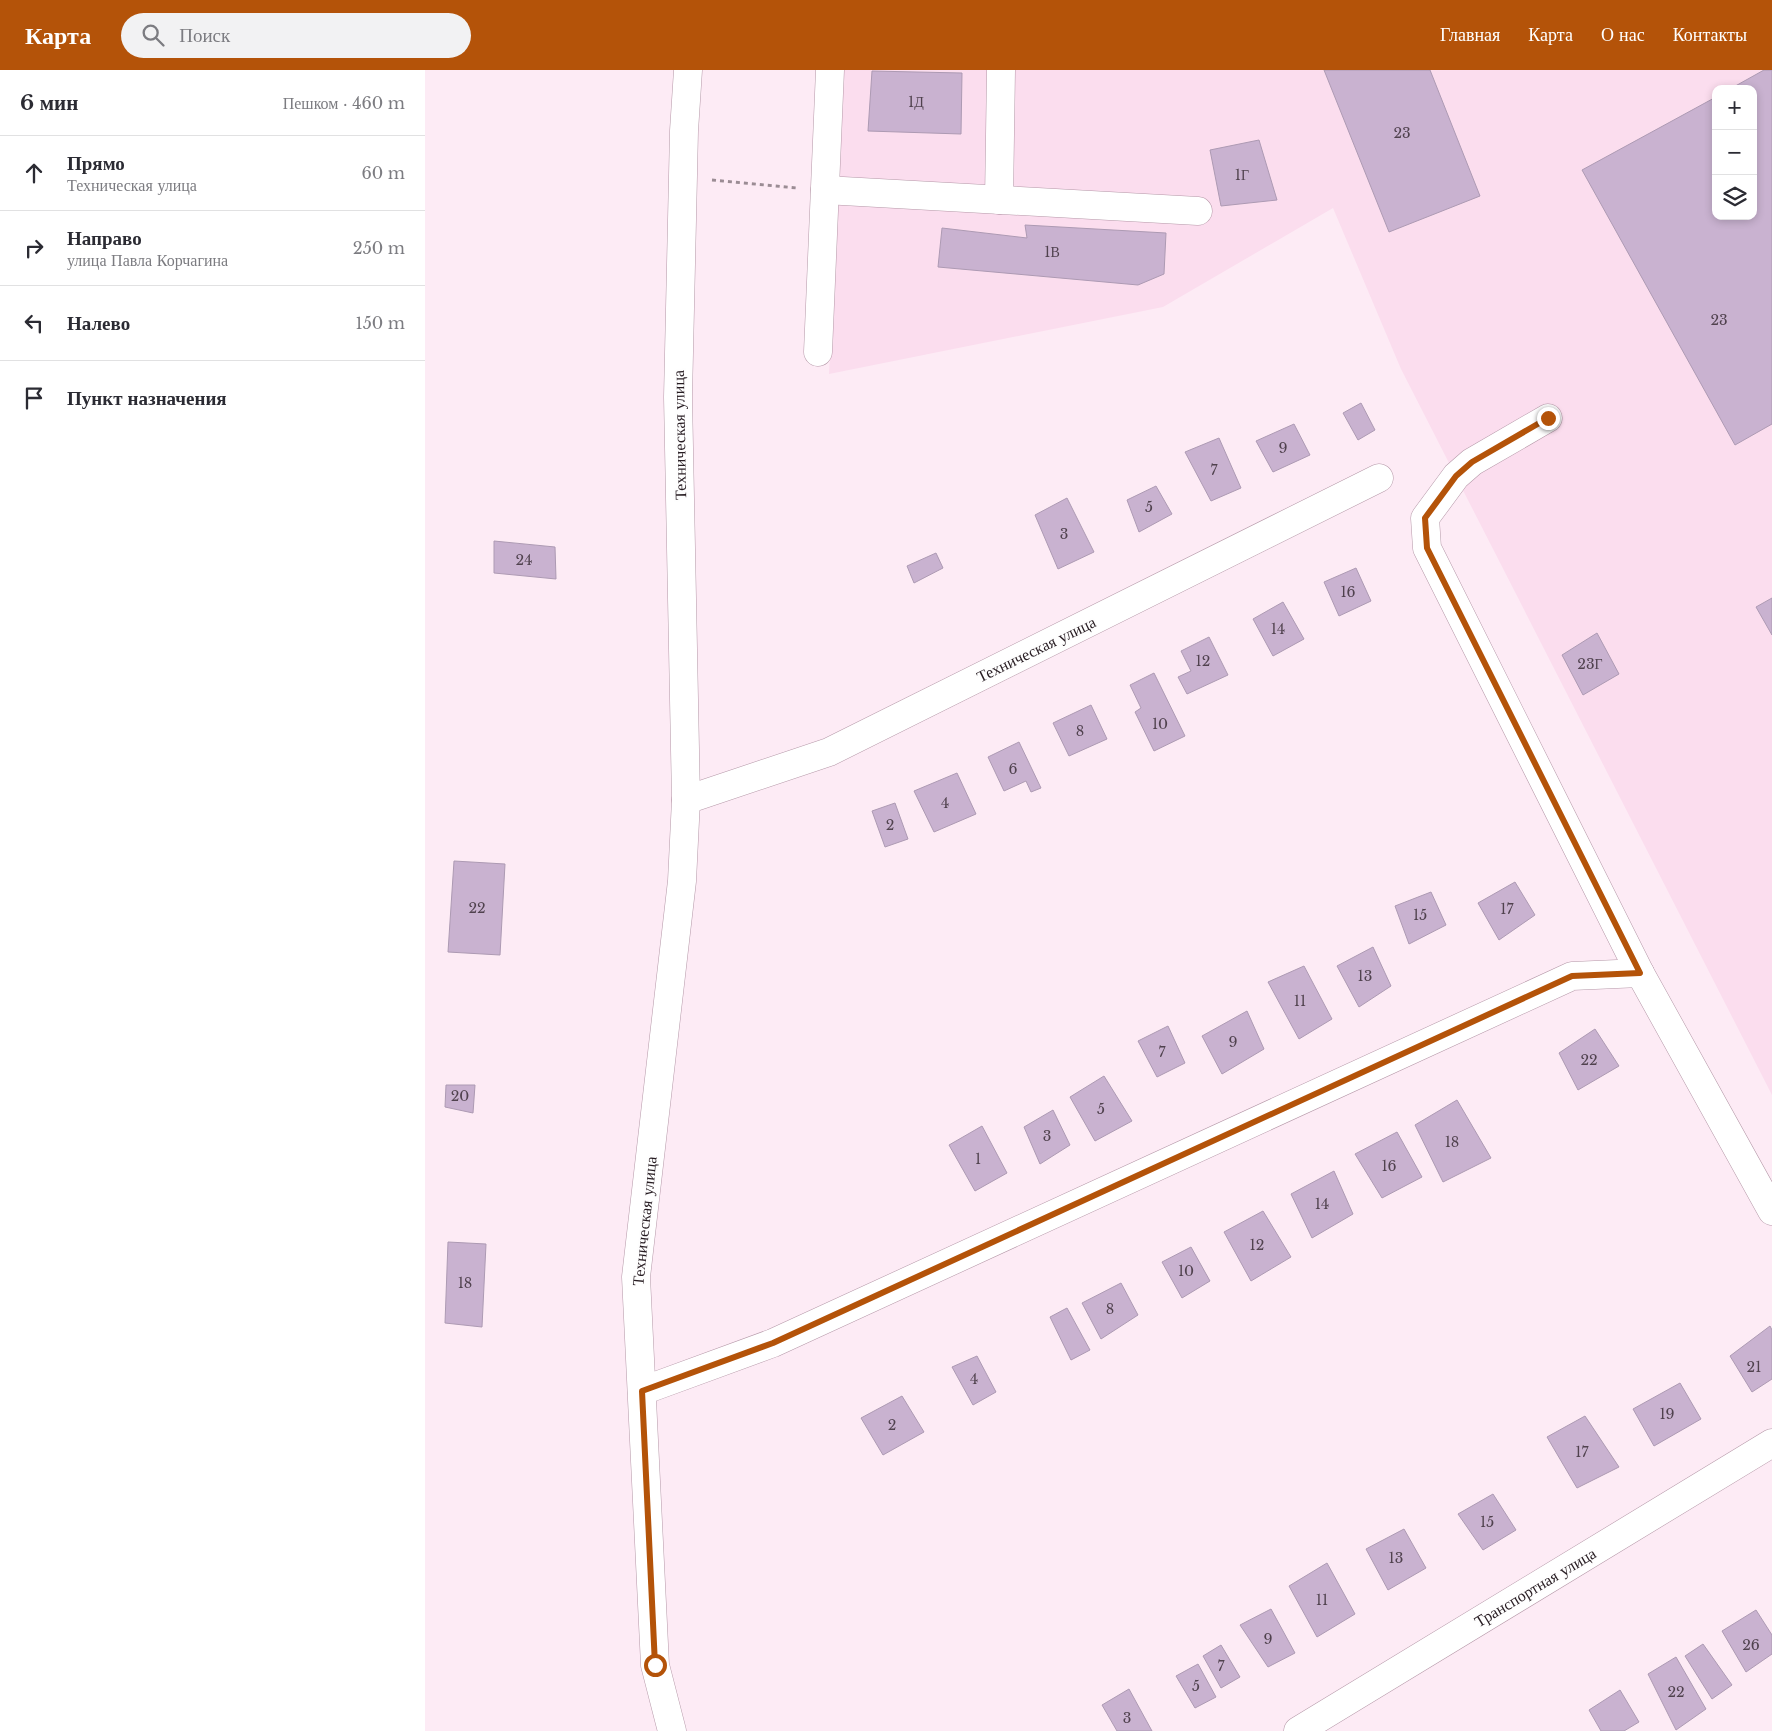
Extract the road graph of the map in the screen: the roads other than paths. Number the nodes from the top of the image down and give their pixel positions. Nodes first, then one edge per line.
1 (688, 70) edge
2 (831, 70) edge
3 (1001, 70) edge
4 (825, 190) junction
5 (999, 200) junction
6 (1198, 211) dead end
7 (818, 352) dead end
8 (1548, 418) dead end
9 (1379, 478) dead end
10 (686, 800) junction
11 (1640, 973) junction
12 (1772, 1211) edge
13 (642, 1391) junction
14 (1772, 1443) edge
15 (671, 1731) edge
16 (1298, 1731) edge

1 - 10 street, Техническая улица
2 - 4 street
3 - 5 street
4 - 5 street
4 - 7 street
5 - 6 street
8 - 11 street
9 - 10 street, Техническая улица
10 - 13 street, Техническая улица
11 - 12 street
11 - 13 street
13 - 15 street, Техническая улица
14 - 16 street, Транспортная улица

